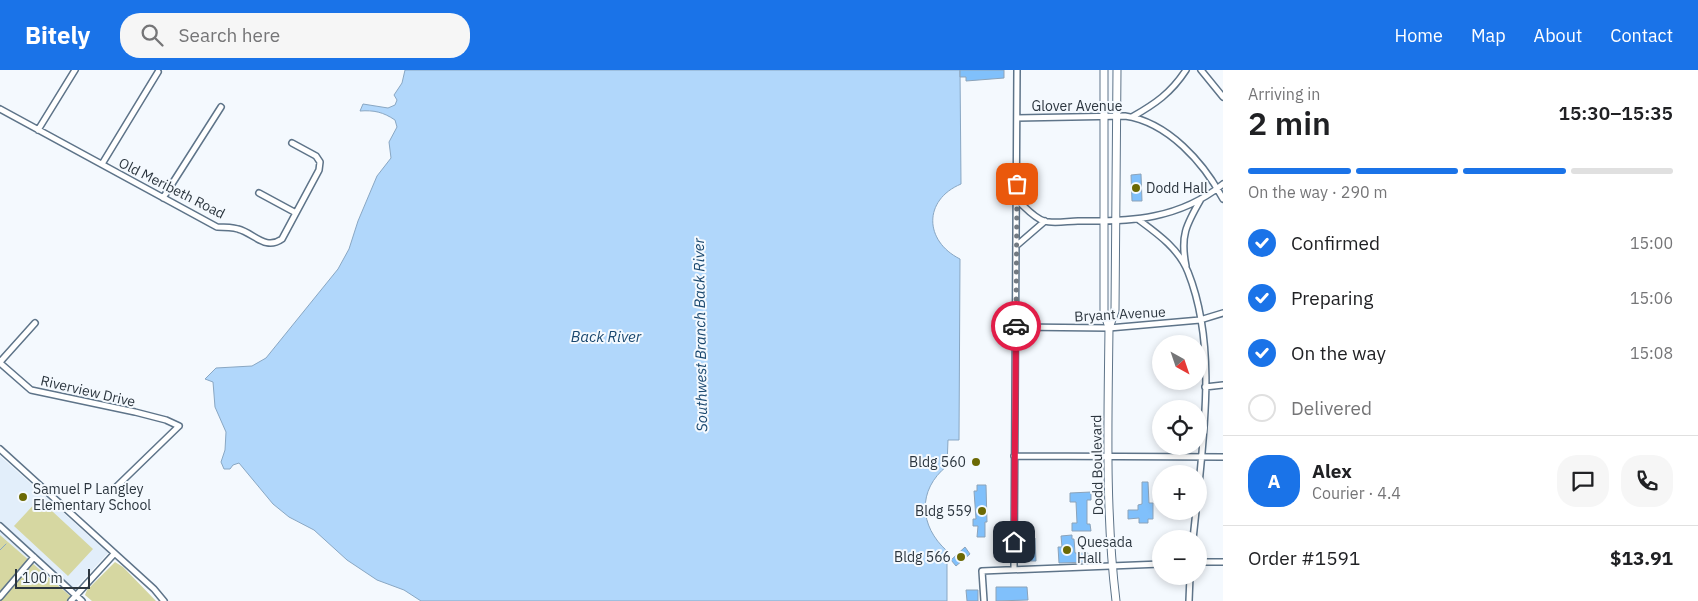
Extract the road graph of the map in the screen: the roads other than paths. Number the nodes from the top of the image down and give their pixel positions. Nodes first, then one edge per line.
1 (75, 70) edge
2 (1017, 70) edge
3 (1104, 70) edge
4 (1117, 70) edge
5 (1186, 70) edge
6 (1202, 70) edge
7 (158, 72) dead end
8 (1223, 98) edge
9 (220, 106) dead end
10 (0, 109) edge
11 (1104, 117) junction
12 (1116, 117) junction
13 (1132, 117) junction
14 (1017, 118) junction
15 (38, 130) junction
16 (292, 143) dead end
17 (102, 164) junction
18 (1223, 184) edge
19 (1217, 189) junction
20 (259, 193) dead end
21 (163, 198) junction
22 (1202, 198) junction
23 (1223, 199) edge
24 (1017, 200) junction
25 (296, 213) junction
26 (1139, 220) junction
27 (1045, 222) junction
28 (1104, 222) junction
29 (1116, 222) junction
30 (1016, 246) junction
31 (1188, 271) junction
32 (1223, 313) edge
33 (1200, 320) junction
34 (35, 323) dead end
35 (1016, 327) junction
36 (1109, 328) junction
37 (1201, 335) edge
38 (0, 362) edge
39 (1223, 385) edge
40 (1208, 387) edge
41 (1205, 390) edge
42 (0, 449) edge
43 (1014, 456) junction
44 (1107, 456) junction
45 (1223, 456) edge
46 (1202, 457) junction
47 (1201, 465) edge
48 (112, 491) dead end
49 (0, 526) edge
50 (114, 554) junction
51 (34, 557) junction
52 (1207, 562) edge
53 (1223, 562) edge
54 (1152, 564) edge
55 (1112, 566) junction
56 (1014, 569) junction
57 (1190, 585) edge
58 (76, 595) junction
59 (0, 597) edge
60 (71, 601) edge
61 (82, 601) edge
62 (164, 601) edge
63 (984, 601) edge
64 (1116, 601) edge
65 (1189, 601) edge

1 - 15 street
2 - 14 street
3 - 11 street, Dodd Boulevard
4 - 12 street, Dodd Boulevard
5 - 13 street
6 - 8 street
7 - 17 street
9 - 21 street
10 - 15 street, Old Meribeth Road
11 - 12 street, Glover Avenue
11 - 14 street, Glover Avenue
11 - 28 street, Dodd Boulevard
12 - 13 street, Glover Avenue
12 - 29 street, Dodd Boulevard
13 - 19 street, Glover Avenue
14 - 24 street
15 - 17 street, Old Meribeth Road
16 - 25 street, Old Meribeth Road
17 - 21 street, Old Meribeth Road
18 - 19 street
19 - 22 street
19 - 23 street, Glover Avenue
20 - 25 street
21 - 25 street, Old Meribeth Road
22 - 26 street
22 - 31 street
24 - 27 street
24 - 30 street
26 - 29 street
26 - 31 street
27 - 28 street
27 - 30 street
28 - 29 street
28 - 36 street, Dodd Boulevard
29 - 36 street, Dodd Boulevard
30 - 35 street
31 - 33 street
32 - 33 street, Bryant Avenue
33 - 36 street, Bryant Avenue
33 - 37 street
34 - 38 street
35 - 36 street, Bryant Avenue
35 - 43 street
36 - 44 street, Dodd Boulevard
38 - 48 street, Riverview Drive
39 - 40 street
41 - 46 street
42 - 50 street
43 - 44 street
43 - 56 street
44 - 46 street
44 - 55 street, Dodd Boulevard
45 - 46 street
46 - 47 street
49 - 51 street
50 - 58 street
50 - 62 street
51 - 58 street
51 - 59 street
52 - 53 street
54 - 55 street
55 - 56 street
55 - 64 street, Dodd Boulevard
56 - 63 street
57 - 65 street
58 - 60 street
58 - 61 street

